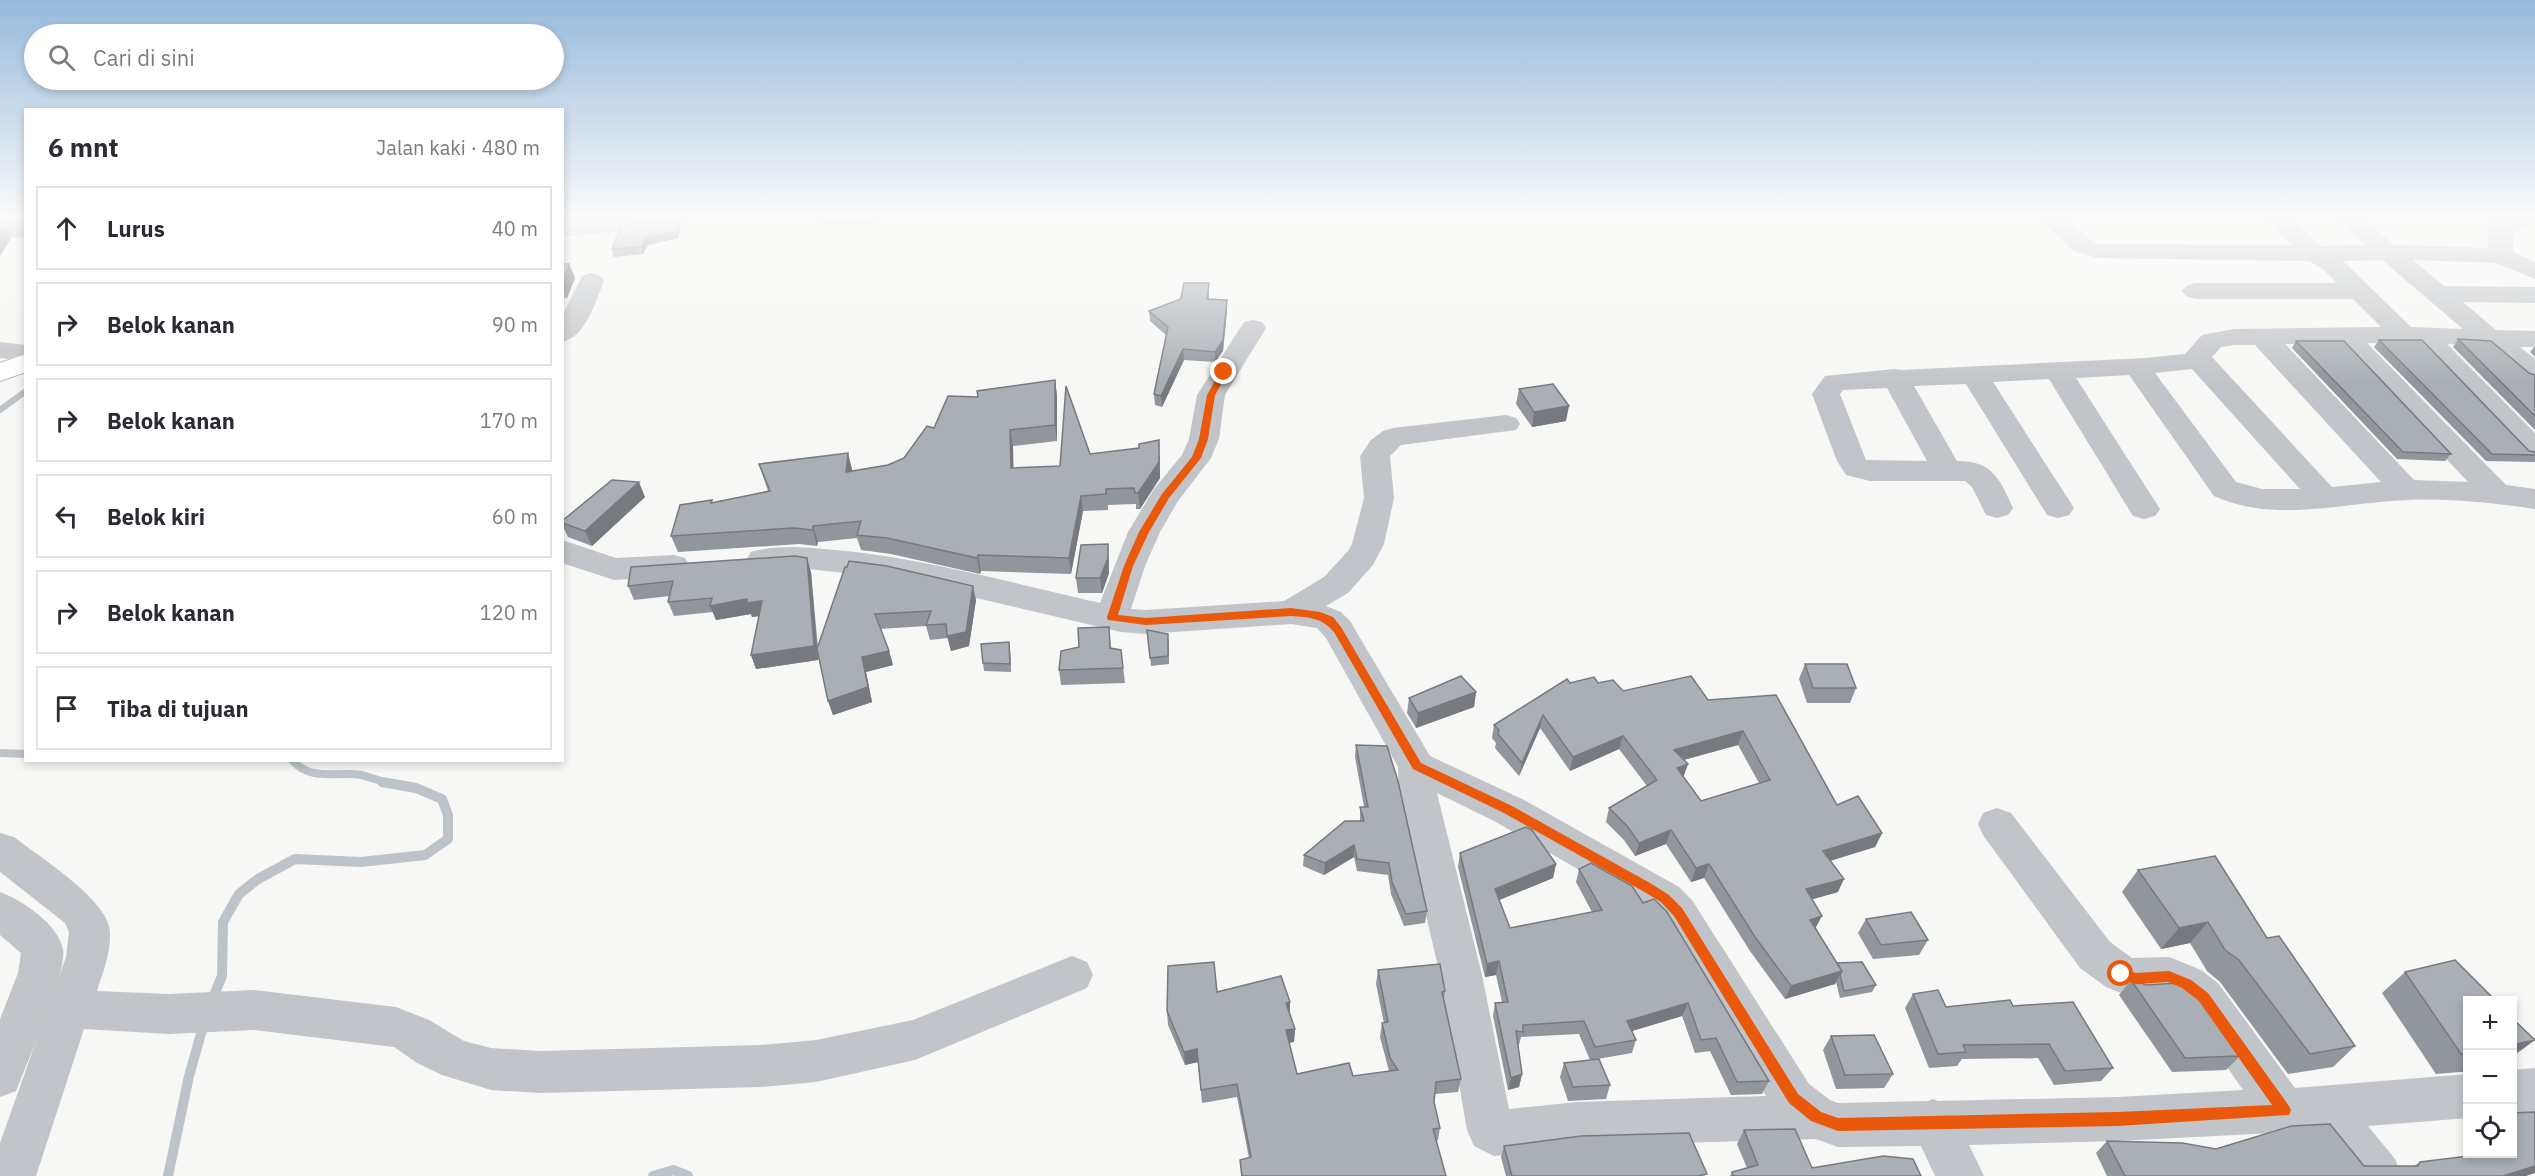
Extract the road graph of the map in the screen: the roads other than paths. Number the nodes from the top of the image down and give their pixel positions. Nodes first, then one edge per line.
1 (2180, 274) edge
2 (2342, 274) edge
3 (2414, 274) edge
4 (591, 281) dead end
5 (2195, 291) junction
6 (2360, 291) junction
7 (2438, 294) junction
8 (2535, 296) edge
9 (1253, 328) dead end
10 (564, 332) edge
11 (2414, 335) junction
12 (2248, 336) junction
13 (2345, 336) junction
14 (2493, 339) junction
15 (2535, 339) edge
16 (0, 350) edge
17 (24, 353) edge
18 (2198, 358) junction
19 (24, 363) edge
20 (2145, 366) junction
21 (2056, 369) junction
22 (0, 373) edge
23 (2535, 373) edge
24 (1974, 374) junction
25 (1896, 377) junction
26 (1506, 424) dead end
27 (2535, 450) edge
28 (1947, 471) junction
29 (2406, 490) junction
30 (2496, 493) junction
31 (2325, 498) junction
32 (2535, 499) edge
33 (1997, 508) dead end
34 (2058, 508) dead end
35 (2144, 509) dead end
36 (564, 551) edge
37 (1291, 612) junction
38 (1112, 617) junction
39 (1417, 766) junction
40 (1997, 824) dead end
41 (3, 854) edge
42 (0, 910) edge
43 (1072, 975) dead end
44 (69, 1009) junction
45 (0, 1076) edge
46 (2535, 1090) edge
47 (2517, 1092) edge
48 (2463, 1096) edge
49 (2304, 1109) junction
50 (1816, 1117) junction
51 (1933, 1122) junction
52 (12, 1176) edge
53 (1960, 1176) edge
54 (2378, 1176) edge

1 - 5 street
2 - 6 street
3 - 7 street
4 - 10 street
5 - 6 street
5 - 12 street
6 - 11 street
7 - 8 street
7 - 14 street
9 - 38 street
11 - 13 street
11 - 14 street
11 - 27 street
12 - 13 street
12 - 18 street
12 - 29 street
13 - 30 street
14 - 15 street
14 - 23 street
16 - 17 street
18 - 20 street
18 - 31 street
19 - 22 main road
20 - 21 street
20 - 31 street
21 - 24 street
21 - 35 street
24 - 25 street
24 - 34 street
25 - 28 street
25 - 28 street
26 - 37 street
28 - 33 street
29 - 30 street
29 - 31 street
30 - 32 street
36 - 38 street
37 - 38 street
37 - 39 street
39 - 50 street
39 - 50 street
40 - 49 street
41 - 44 street
42 - 45 street
43 - 44 street
44 - 52 street
46 - 47 street
48 - 49 street
49 - 51 street
49 - 54 street
50 - 51 street
51 - 53 street

